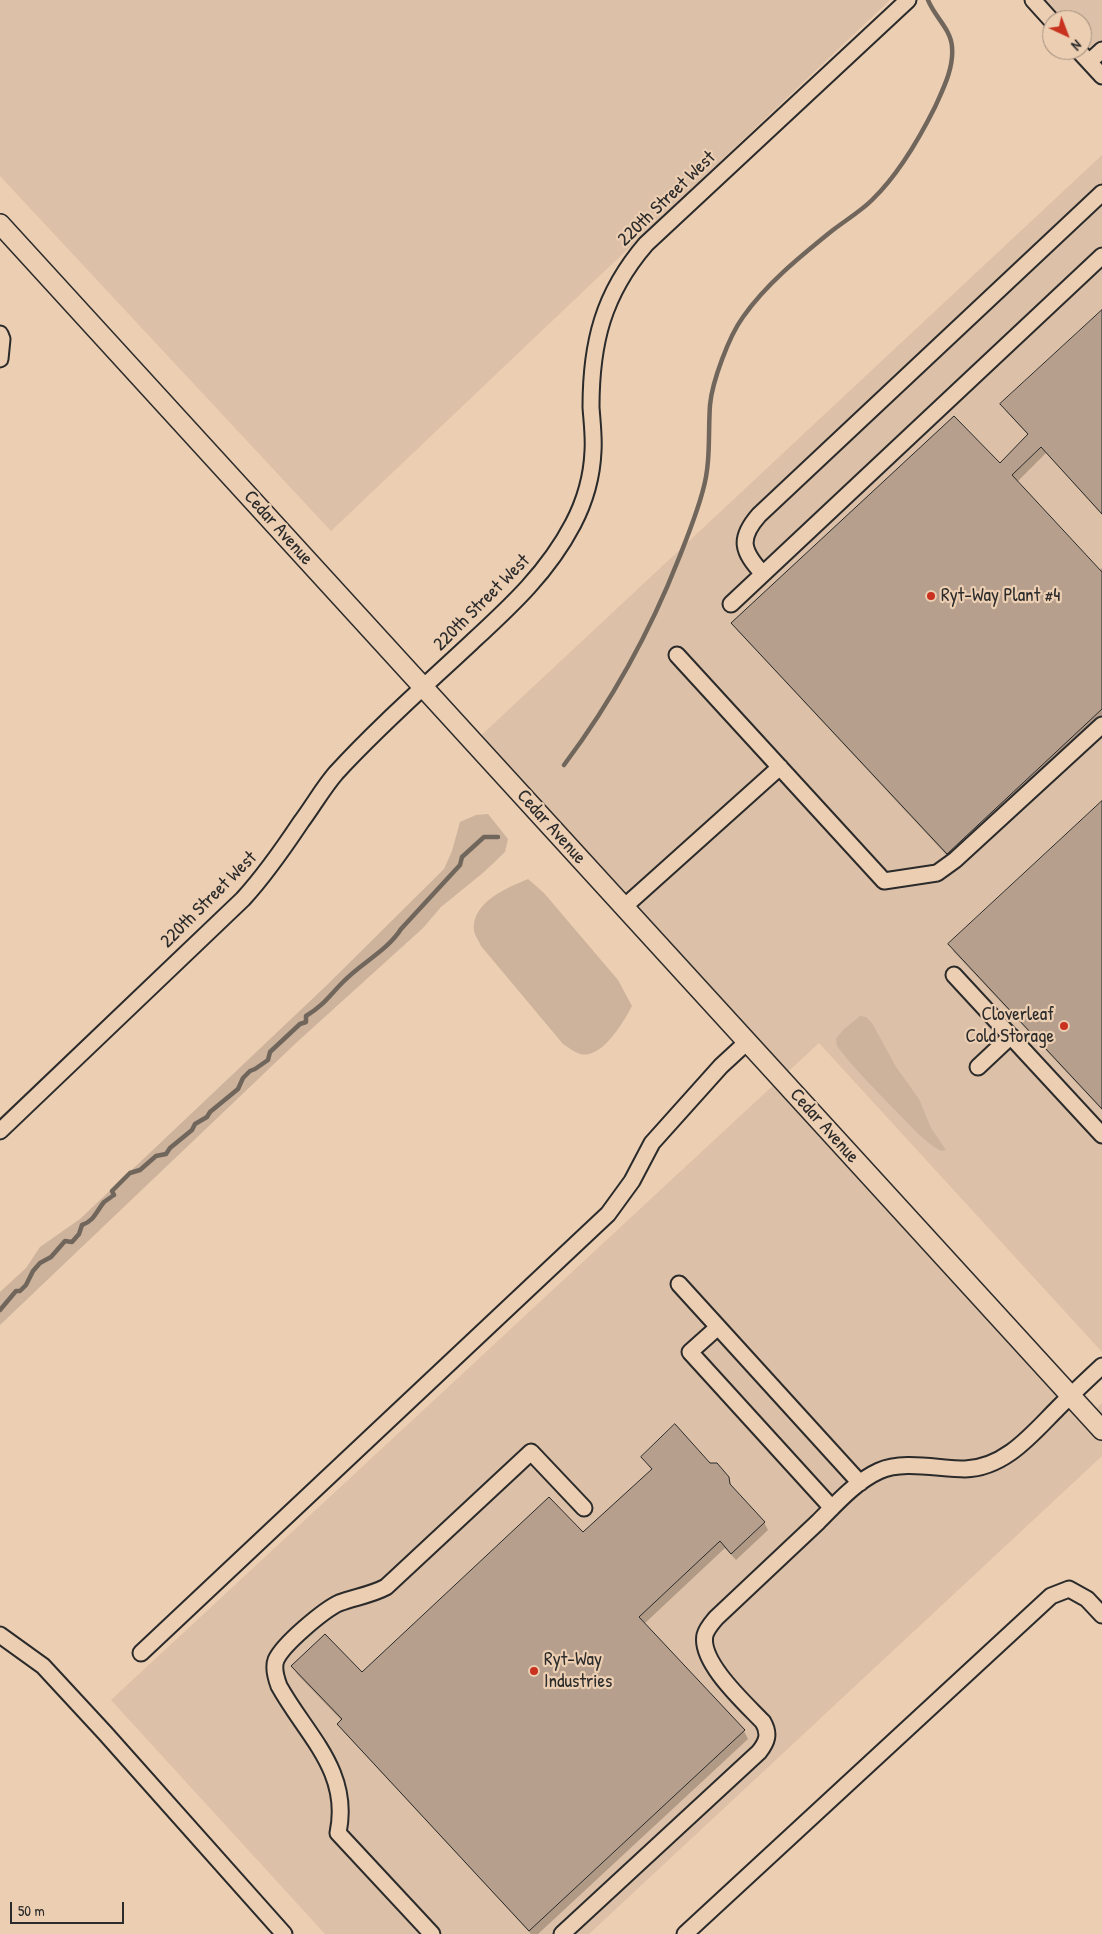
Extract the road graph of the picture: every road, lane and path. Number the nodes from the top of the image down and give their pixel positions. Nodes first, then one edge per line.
1 (908, 0) edge
2 (1033, 0) edge
3 (1042, 10) edge
4 (1102, 50) edge
5 (1089, 62) joint
6 (1102, 76) edge
7 (1102, 193) edge
8 (0, 224) edge
9 (1102, 256) edge
10 (0, 334) edge
11 (0, 358) edge
12 (763, 574) junction
13 (731, 604) dead end
14 (677, 655) dead end
15 (423, 688) junction
16 (1102, 725) edge
17 (780, 767) junction
18 (624, 907) junction
19 (954, 975) dead end
20 (1011, 1036) junction
21 (747, 1042) junction
22 (978, 1066) dead end
23 (0, 1130) edge
24 (1102, 1135) edge
25 (679, 1284) dead end
26 (718, 1327) junction
27 (1102, 1366) edge
28 (1070, 1396) junction
29 (1102, 1430) edge
30 (860, 1482) junction
31 (584, 1508) dead end
32 (832, 1508) junction
33 (1102, 1615) edge
34 (0, 1635) edge
35 (141, 1653) dead end
36 (284, 1934) edge
37 (432, 1934) edge
38 (562, 1934) edge
39 (686, 1934) edge

1 - 15 street, 220th Street West
2 - 3 street
4 - 5 street
5 - 6 street
7 - 12 street
8 - 15 main road, Cedar Avenue
9 - 12 street
10 - 11 street
12 - 13 street
14 - 17 street
15 - 18 main road, Cedar Avenue
15 - 23 street, 220th Street West
16 - 17 street
17 - 18 street
18 - 21 main road, Cedar Avenue
19 - 20 street
20 - 22 street
20 - 24 street
21 - 28 main road, Cedar Avenue
21 - 35 street
25 - 26 street
26 - 30 street
26 - 32 street
27 - 28 street
28 - 29 main road, Cedar Avenue
28 - 30 street
30 - 32 street
31 - 37 street
32 - 38 street
33 - 39 street
34 - 36 street

